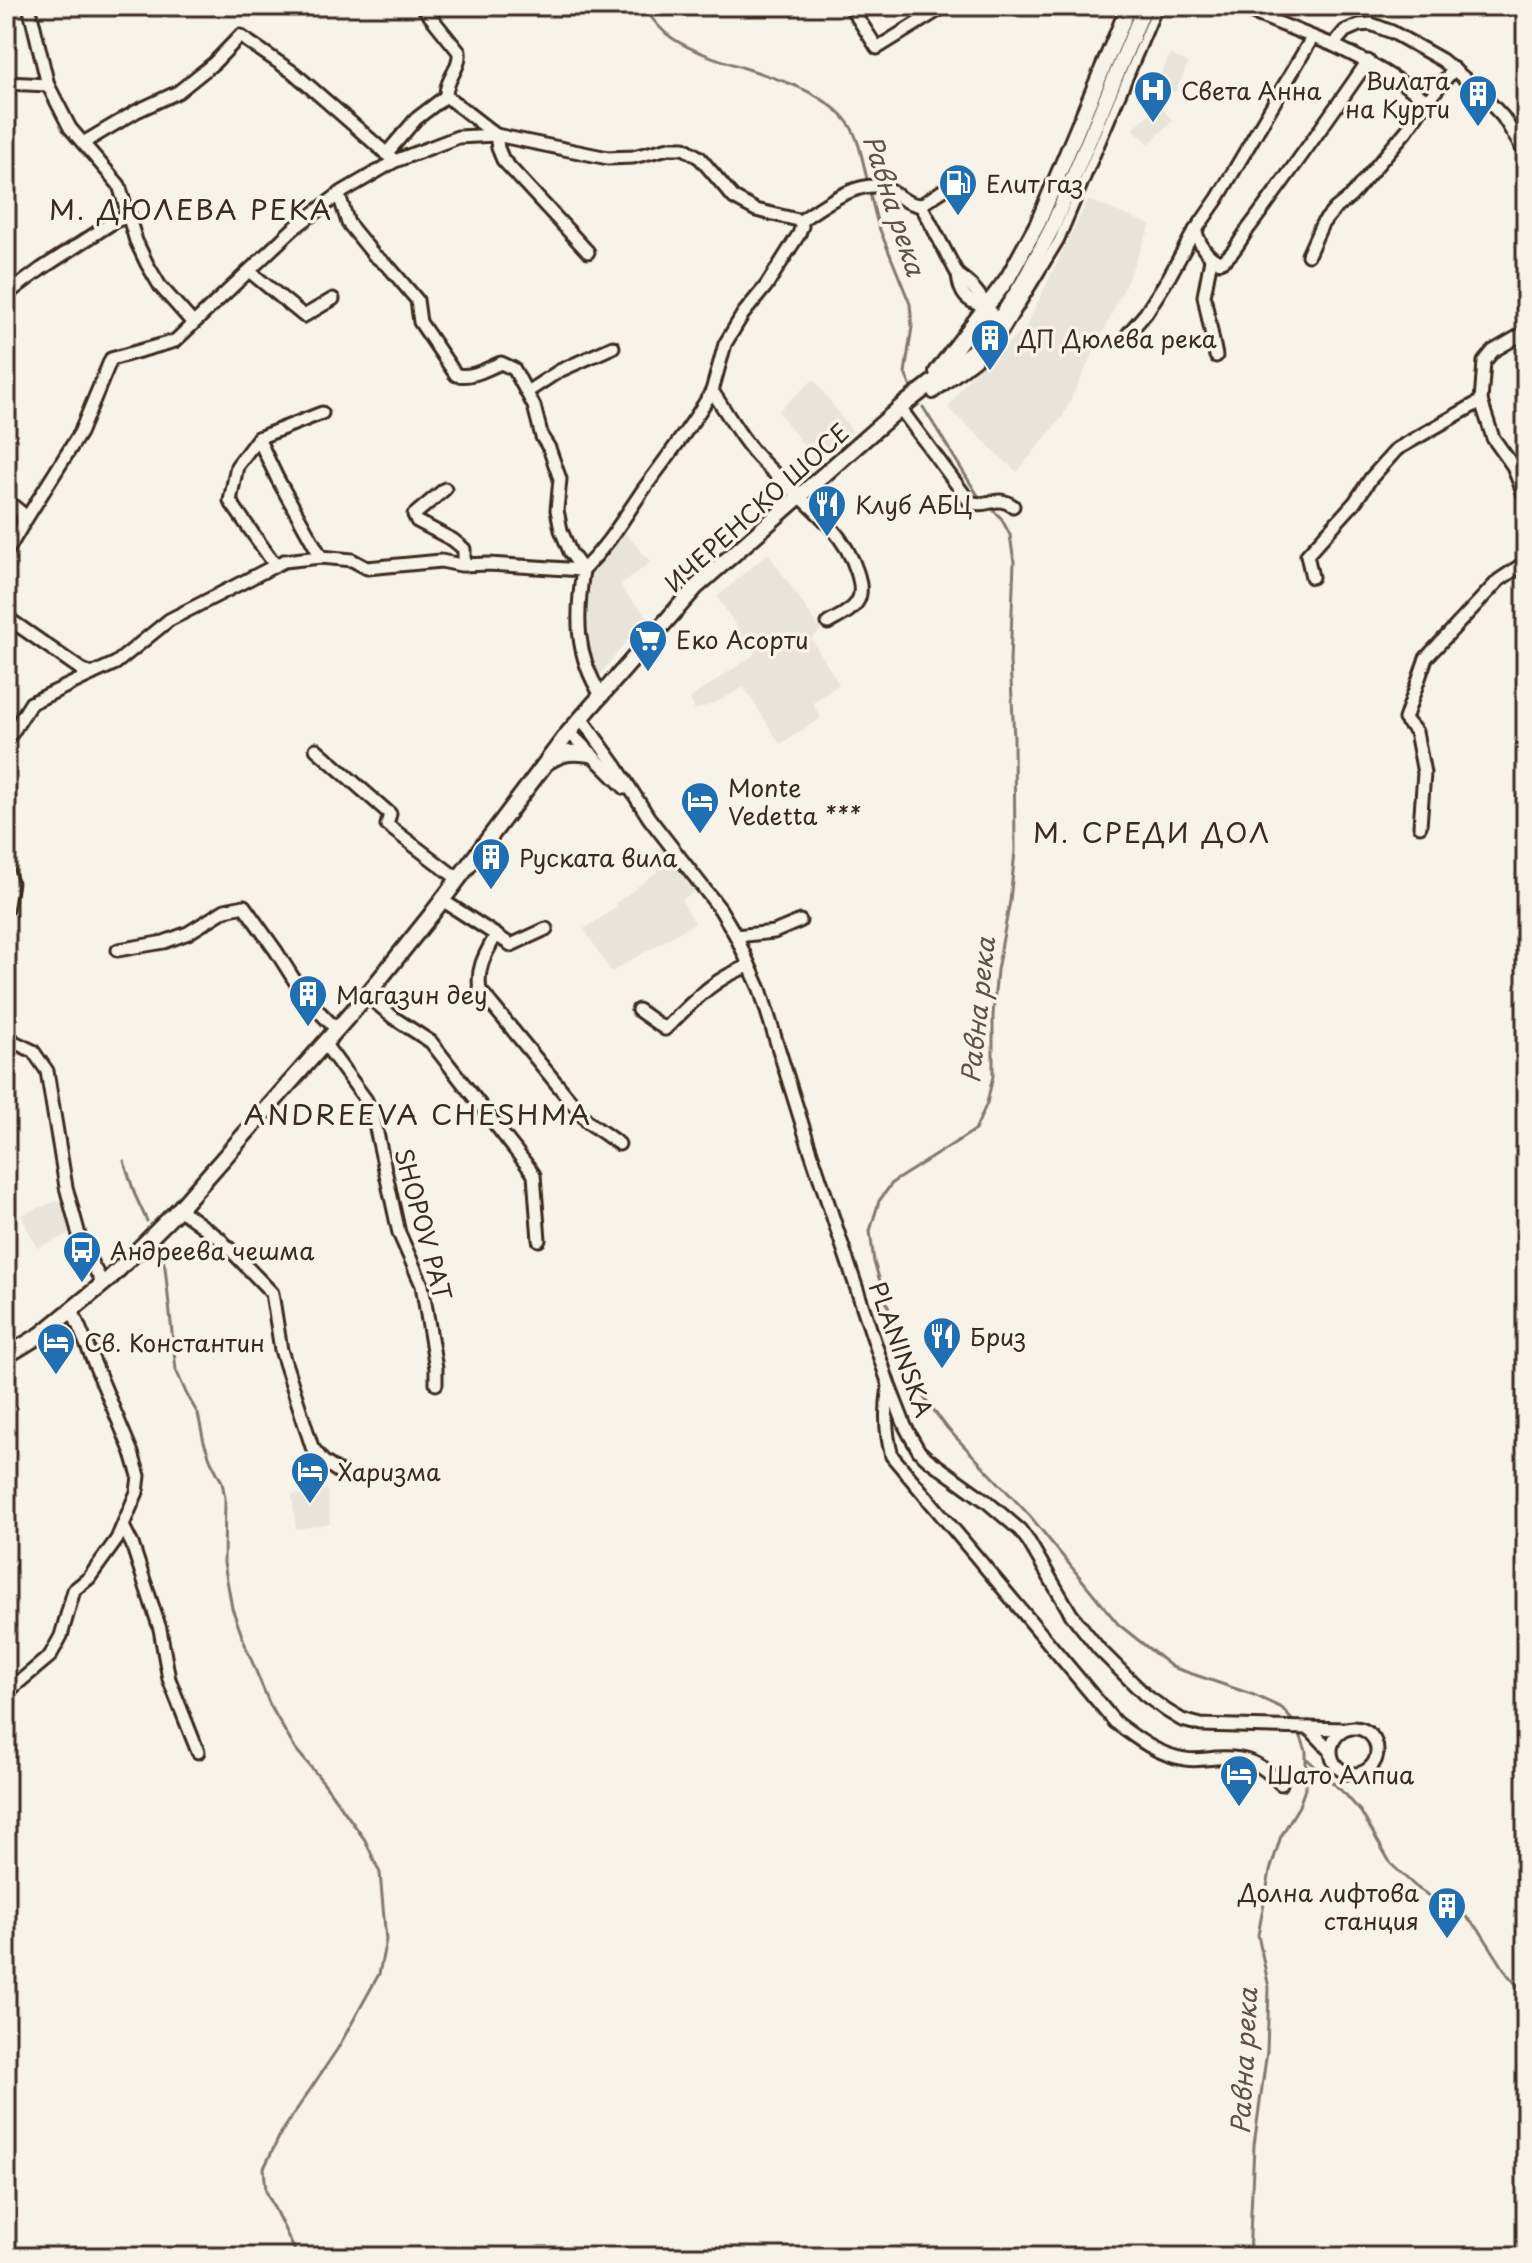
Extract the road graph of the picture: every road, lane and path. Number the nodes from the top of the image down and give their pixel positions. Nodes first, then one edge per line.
1 (29, 6) edge
2 (422, 6) edge
3 (850, 6) edge
4 (945, 6) edge
5 (1129, 6) edge
6 (1145, 6) edge
7 (1158, 6) edge
8 (1236, 6) edge
9 (1312, 38) junction
10 (1333, 45) junction
11 (1368, 61) junction
12 (1454, 69) junction
13 (6, 83) edge
14 (48, 85) junction
15 (446, 96) junction
16 (1427, 101) junction
17 (496, 135) junction
18 (83, 143) junction
19 (1526, 154) edge
20 (391, 158) junction
21 (954, 183) dead end
22 (339, 195) junction
23 (921, 205) junction
24 (130, 216) junction
25 (799, 222) junction
26 (1195, 230) junction
27 (588, 252) dead end
28 (1308, 255) dead end
29 (1211, 259) junction
30 (249, 271) junction
31 (10, 292) dead end
32 (333, 299) dead end
33 (986, 307) junction
34 (998, 322) junction
35 (193, 323) junction
36 (1526, 332) edge
37 (1128, 334) dead end
38 (613, 347) dead end
39 (1216, 356) dead end
40 (930, 390) junction
41 (712, 391) junction
42 (527, 392) junction
43 (1481, 401) junction
44 (900, 407) junction
45 (322, 413) dead end
46 (258, 438) junction
47 (445, 489) dead end
48 (798, 495) junction
49 (6, 500) edge
50 (1526, 500) edge
51 (1013, 506) dead end
52 (23, 524) junction
53 (6, 553) edge
54 (321, 557) junction
55 (1526, 562) edge
56 (275, 565) junction
57 (464, 565) junction
58 (583, 570) junction
59 (1312, 577) dead end
60 (6, 617) edge
61 (828, 623) dead end
62 (92, 674) junction
63 (601, 695) junction
64 (581, 718) junction
65 (569, 732) junction
66 (6, 737) edge
67 (316, 749) dead end
68 (590, 754) junction
69 (546, 763) junction
70 (638, 802) junction
71 (1420, 826) dead end
72 (6, 869) edge
73 (458, 879) junction
74 (442, 900) junction
75 (6, 910) edge
76 (800, 921) dead end
77 (546, 929) dead end
78 (496, 935) junction
79 (736, 936) junction
80 (118, 950) dead end
81 (749, 966) junction
82 (367, 995) junction
83 (638, 1010) dead end
84 (336, 1029) junction
85 (6, 1031) edge
86 (324, 1043) junction
87 (619, 1144) dead end
88 (179, 1209) junction
89 (539, 1240) dead end
90 (103, 1284) junction
91 (72, 1310) junction
92 (6, 1356) edge
93 (436, 1384) dead end
94 (889, 1385) junction
95 (343, 1475) dead end
96 (123, 1526) junction
97 (6, 1693) edge
98 (1309, 1728) junction
99 (1345, 1729) junction
100 (1330, 1750) junction
101 (198, 1752) dead end
102 (1281, 1784) dead end

1 - 14 street
2 - 15 street
3 - 4 street
5 - 33 street
6 - 34 street
7 - 40 street
8 - 9 street
9 - 10 street
9 - 26 street
10 - 11 street
10 - 12 street
11 - 16 street
11 - 29 street
12 - 16 street
12 - 19 street
13 - 14 street
14 - 18 street
15 - 17 street
15 - 20 street
16 - 28 street
17 - 20 street
17 - 25 street
17 - 27 street
18 - 20 street
18 - 24 street
20 - 22 street
21 - 23 street
22 - 30 street
22 - 42 street
23 - 25 street
23 - 33 street
24 - 31 street
24 - 35 street
25 - 41 street
26 - 29 street
26 - 37 street
29 - 39 street
30 - 32 street
30 - 35 street
33 - 34 street
33 - 40 street
34 - 40 street
35 - 52 street
36 - 43 street
38 - 42 street
40 - 44 street, ИЧЕРЕНСКО ШОСЕ
41 - 48 street
41 - 58 street
42 - 58 street
43 - 50 street
43 - 59 street
44 - 48 street, ИЧЕРЕНСКО ШОСЕ
44 - 51 street
45 - 46 street
46 - 54 street
46 - 56 street
47 - 57 street
48 - 61 street
48 - 63 street, ИЧЕРЕНСКО ШОСЕ
49 - 52 street
52 - 53 street
54 - 56 street
54 - 57 street
55 - 71 street
56 - 62 street
57 - 58 street
58 - 63 street
60 - 62 street
62 - 66 street
63 - 64 street, ИЧЕРЕНСКО ШОСЕ
64 - 65 street, ИЧЕРЕНСКО ШОСЕ
64 - 70 street
65 - 68 street
65 - 69 street, ИЧЕРЕНСКО ШОСЕ
67 - 73 street
68 - 69 street
68 - 70 street
69 - 73 street, ИЧЕРЕНСКО ШОСЕ
70 - 79 street, PLANINSKA
72 - 75 street
73 - 74 street, ИЧЕРЕНСКО ШОСЕ
74 - 78 street
74 - 82 street, ИЧЕРЕНСКО ШОСЕ
76 - 79 street
77 - 78 street
78 - 87 street
79 - 81 street, PLANINSKA
80 - 84 street
81 - 83 street
81 - 94 street, PLANINSKA
82 - 84 street, ИЧЕРЕНСКО ШОСЕ
82 - 89 street
84 - 86 street, ИЧЕРЕНСКО ШОСЕ
85 - 90 street
86 - 88 street, ИЧЕРЕНСКО ШОСЕ
86 - 93 street, SHOPOV PAT
88 - 90 street, ИЧЕРЕНСКО ШОСЕ
88 - 95 street
90 - 91 street, ИЧЕРЕНСКО ШОСЕ
91 - 92 street, ИЧЕРЕНСКО ШОСЕ
91 - 96 street
94 - 98 street, PLANINSKA
94 - 102 street
96 - 97 street
96 - 101 street
98 - 99 street, PLANINSKA
98 - 100 street
99 - 100 street
99 - 100 street

